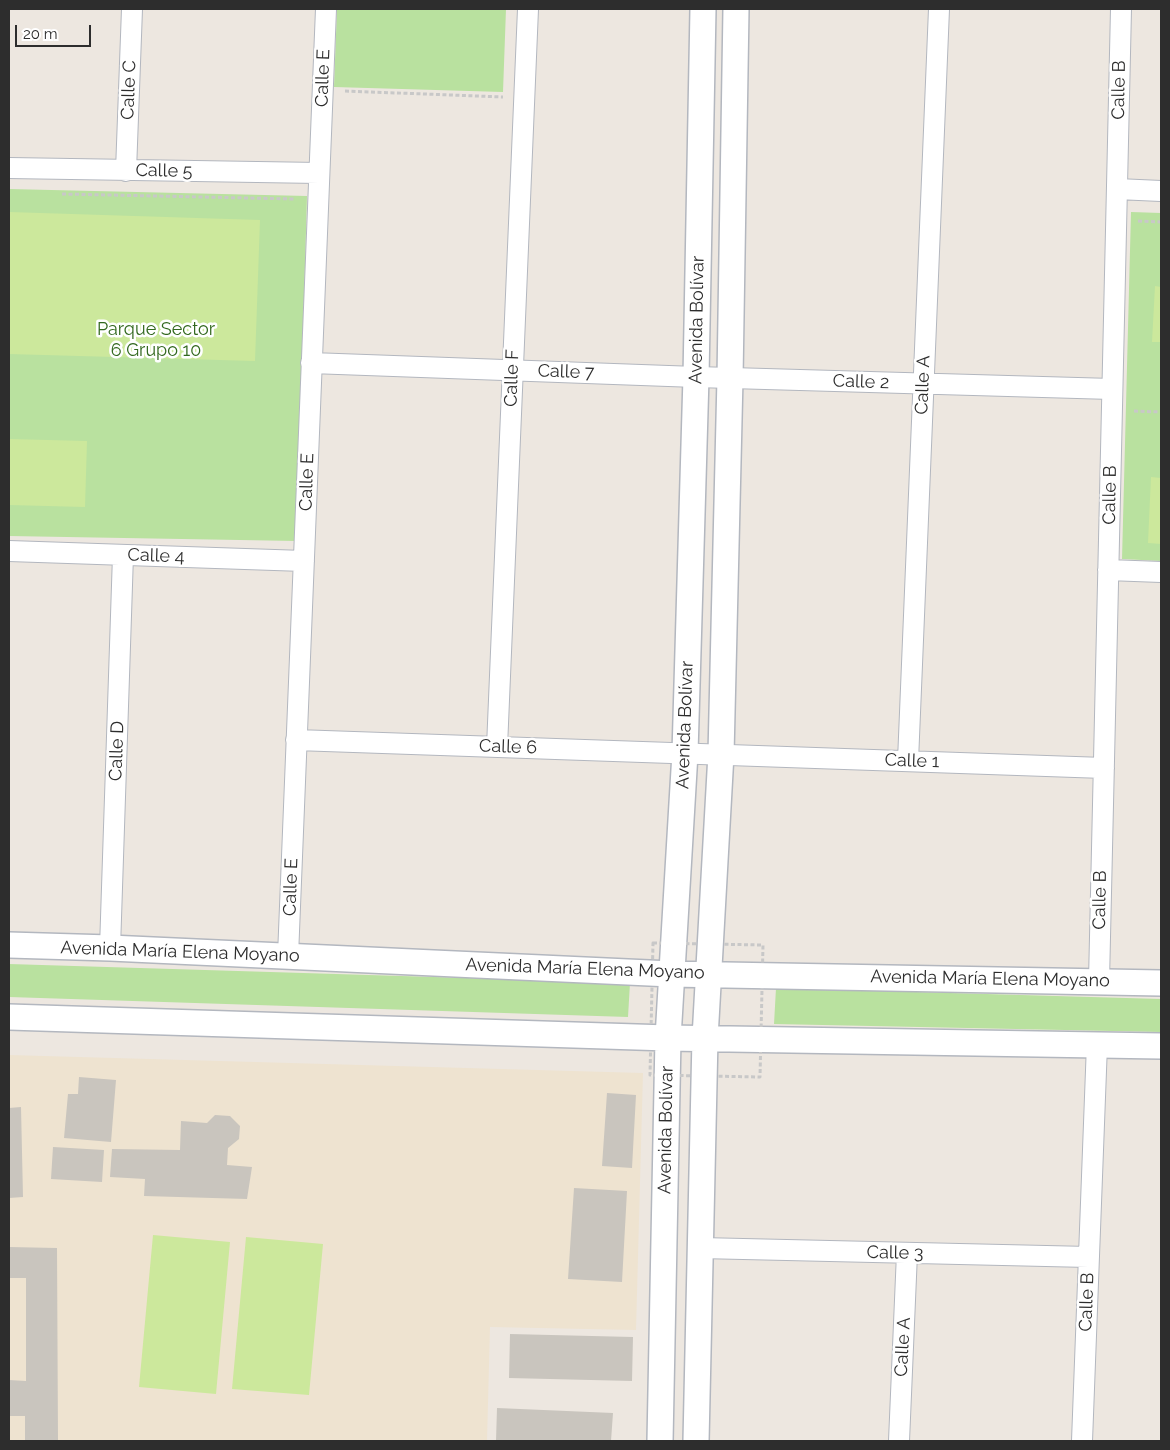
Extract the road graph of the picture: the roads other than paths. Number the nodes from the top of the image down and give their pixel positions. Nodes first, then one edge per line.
1 (132, 9) edge
2 (326, 9) edge
3 (528, 9) edge
4 (703, 9) edge
5 (736, 9) edge
6 (939, 9) edge
7 (1112, 9) edge
8 (1121, 9) edge
9 (9, 168) edge
10 (126, 170) junction
11 (319, 174) junction
12 (1117, 189) junction
13 (1161, 191) edge
14 (311, 363) junction
15 (513, 370) junction
16 (696, 377) junction
17 (730, 378) junction
18 (923, 384) junction
19 (1112, 389) junction
20 (9, 551) edge
21 (123, 555) junction
22 (304, 562) junction
23 (1108, 570) junction
24 (1161, 572) edge
25 (296, 740) junction
26 (497, 747) junction
27 (685, 753) junction
28 (721, 754) junction
29 (908, 761) junction
30 (1104, 768) junction
31 (9, 946) edge
32 (110, 948) junction
33 (288, 956) junction
34 (672, 974) junction
35 (709, 975) junction
36 (1099, 981) junction
37 (1161, 983) edge
38 (9, 1017) edge
39 (668, 1038) junction
40 (705, 1038) junction
41 (1097, 1044) junction
42 (1161, 1046) edge
43 (700, 1248) junction
44 (907, 1253) junction
45 (1089, 1257) junction
46 (660, 1441) edge
47 (696, 1441) edge
48 (899, 1441) edge
49 (1082, 1441) edge

1 - 10 street, Calle C
2 - 11 street, Calle E
3 - 15 street, Calle F
4 - 16 street, Avenida Bolívar
5 - 17 street, Avenida Bolívar
6 - 18 street, Calle A
7 - 8 street
8 - 12 street, Calle B
9 - 10 street, Calle 5
10 - 11 street, Calle 5
11 - 14 street, Calle E
12 - 13 street
12 - 19 street, Calle B
14 - 15 street, Calle 7
14 - 22 street, Calle E
15 - 16 street, Calle 7
15 - 26 street, Calle F
16 - 17 street, Calle 7
16 - 27 street, Avenida Bolívar
17 - 18 street, Calle 2
17 - 28 street, Avenida Bolívar
18 - 19 street, Calle 2
18 - 29 street, Calle A
19 - 23 street, Calle B
20 - 21 street, Calle 4
21 - 22 street, Calle 4
21 - 32 street, Calle D
22 - 25 street, Calle E
23 - 24 street
23 - 30 street, Calle B
25 - 26 street, Calle 6
25 - 33 street, Calle E
26 - 27 street, Calle 6
27 - 28 street, Calle 6
27 - 34 street, Avenida Bolívar
28 - 29 street, Calle 1
28 - 35 street, Avenida Bolívar
29 - 30 street, Calle 1
30 - 36 street, Calle B
31 - 32 street, Avenida María Elena Moyano
32 - 33 street, Avenida María Elena Moyano
33 - 34 street, Avenida María Elena Moyano
34 - 35 street, Avenida María Elena Moyano
34 - 39 street, Avenida Bolívar
35 - 36 street, Avenida María Elena Moyano
35 - 40 street, Avenida Bolívar
36 - 37 street, Avenida María Elena Moyano
38 - 39 street
39 - 40 street
39 - 46 street, Avenida Bolívar
40 - 41 street
40 - 43 street, Avenida Bolívar
41 - 42 street
41 - 45 street, Calle B
43 - 44 street, Calle 3
43 - 47 street, Avenida Bolívar
44 - 45 street, Calle 3
44 - 48 street, Calle A
45 - 49 street, Calle B

